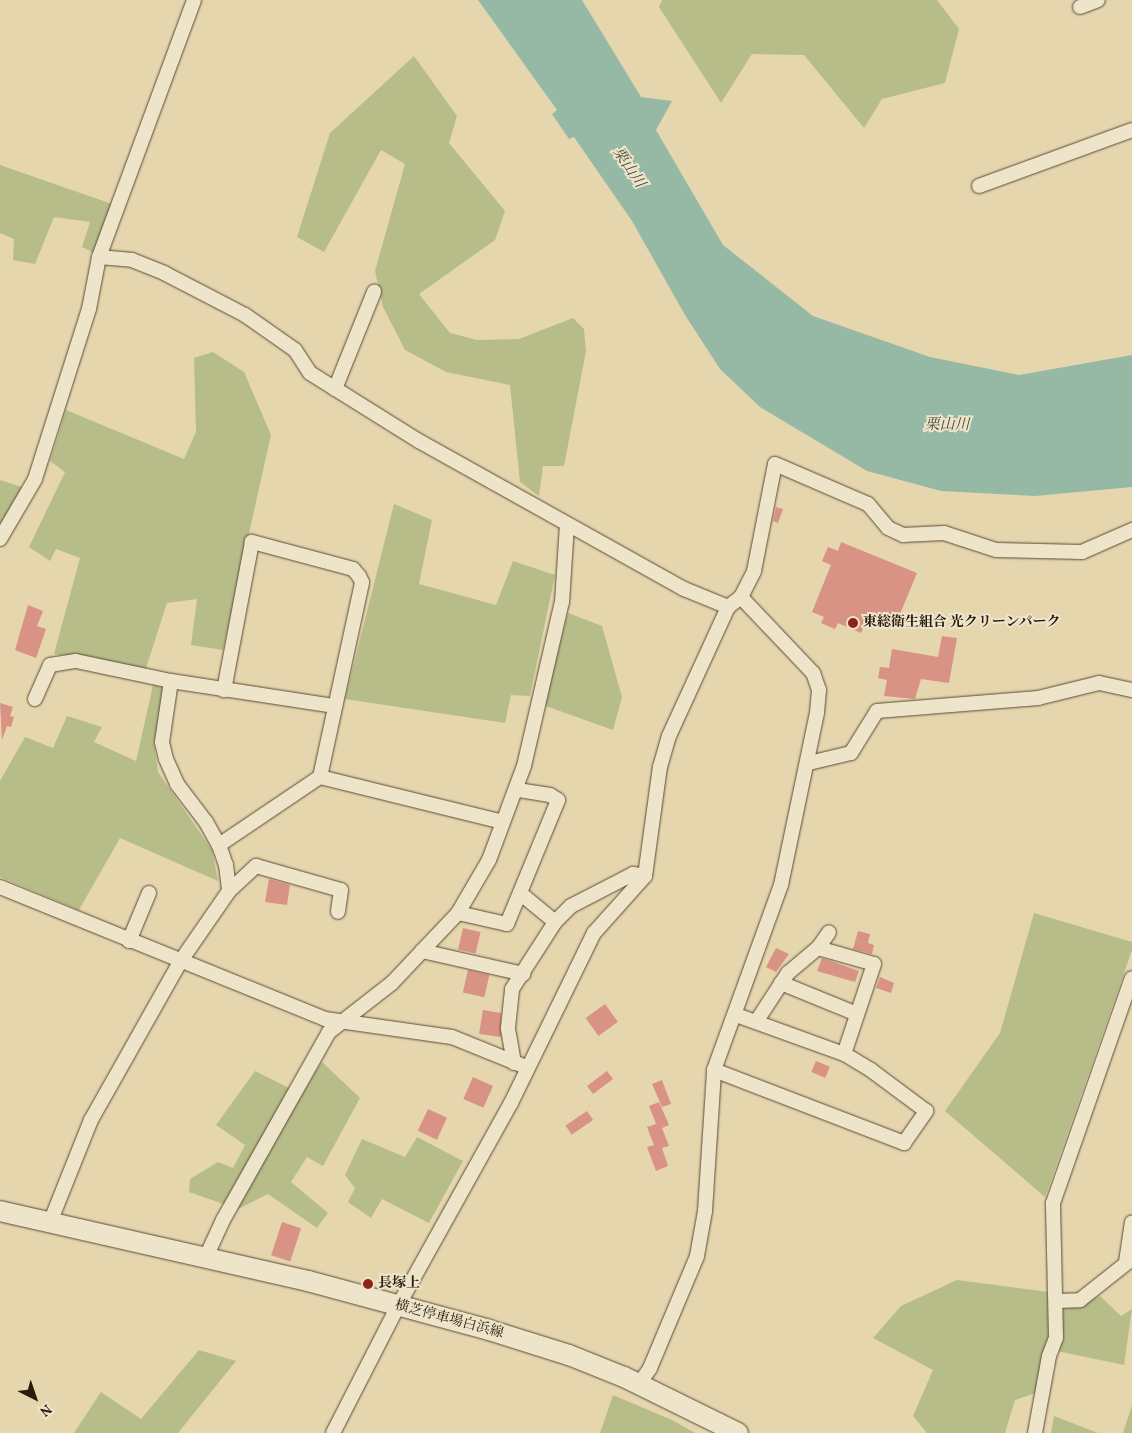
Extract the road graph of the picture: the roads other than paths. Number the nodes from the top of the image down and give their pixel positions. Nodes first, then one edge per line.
1 (194, 0) edge
2 (1098, 0) edge
3 (1080, 7) dead end
4 (1132, 130) edge
5 (980, 186) dead end
6 (99, 257) junction
7 (374, 292) dead end
8 (335, 389) junction
9 (567, 525) junction
10 (1132, 530) edge
11 (0, 539) edge
12 (741, 597) junction
13 (728, 607) junction
14 (171, 681) junction
15 (224, 690) junction
16 (1132, 690) edge
17 (35, 699) dead end
18 (335, 706) junction
19 (809, 763) junction
20 (320, 777) junction
21 (517, 790) junction
22 (503, 822) junction
23 (219, 845) junction
24 (646, 876) junction
25 (0, 887) edge
26 (229, 891) junction
27 (149, 893) dead end
28 (520, 893) junction
29 (338, 912) dead end
30 (458, 912) junction
31 (555, 922) junction
32 (828, 932) dead end
33 (128, 941) junction
34 (818, 948) junction
35 (422, 951) junction
36 (180, 962) junction
37 (523, 974) junction
38 (1132, 978) edge
39 (782, 983) junction
40 (857, 1014) junction
41 (736, 1015) junction
42 (341, 1022) junction
43 (756, 1022) junction
44 (844, 1054) junction
45 (520, 1065) junction
46 (714, 1070) junction
47 (0, 1211) edge
48 (52, 1220) junction
49 (1132, 1222) edge
50 (206, 1257) junction
51 (1129, 1261) edge
52 (1057, 1301) junction
53 (398, 1306) junction
54 (639, 1384) junction
55 (333, 1433) edge
56 (738, 1433) edge
57 (1035, 1433) edge

1 - 6 street
2 - 3 street
4 - 5 street
6 - 8 street
6 - 11 street
7 - 8 street
8 - 9 street
9 - 13 street
9 - 21 street
10 - 12 street
12 - 13 street
12 - 19 street
13 - 24 street
14 - 15 street
14 - 17 street
14 - 23 street
15 - 18 street
15 - 18 street
16 - 19 street
18 - 20 street
19 - 41 street
20 - 22 street
20 - 23 street
21 - 22 street
21 - 28 street
22 - 30 street
23 - 26 street
24 - 31 street
24 - 45 street
25 - 33 street
26 - 29 street
26 - 36 street
27 - 33 street
28 - 30 street
28 - 31 street
30 - 35 street
31 - 37 street
32 - 34 street
33 - 36 street
34 - 39 street
34 - 40 street
35 - 37 street
35 - 42 street
36 - 42 street
36 - 48 street
37 - 45 street
38 - 52 street
39 - 40 street
39 - 43 street
40 - 44 street
41 - 43 street
41 - 46 street
42 - 45 street
42 - 50 street
43 - 44 street
44 - 46 street
45 - 53 street
46 - 54 street
47 - 48 main road, 横芝停車場白浜線
48 - 50 main road, 横芝停車場白浜線
49 - 51 street
50 - 53 main road, 横芝停車場白浜線
51 - 52 street
52 - 57 street
53 - 54 main road, 横芝停車場白浜線
53 - 55 street
54 - 56 main road, 横芝停車場白浜線

